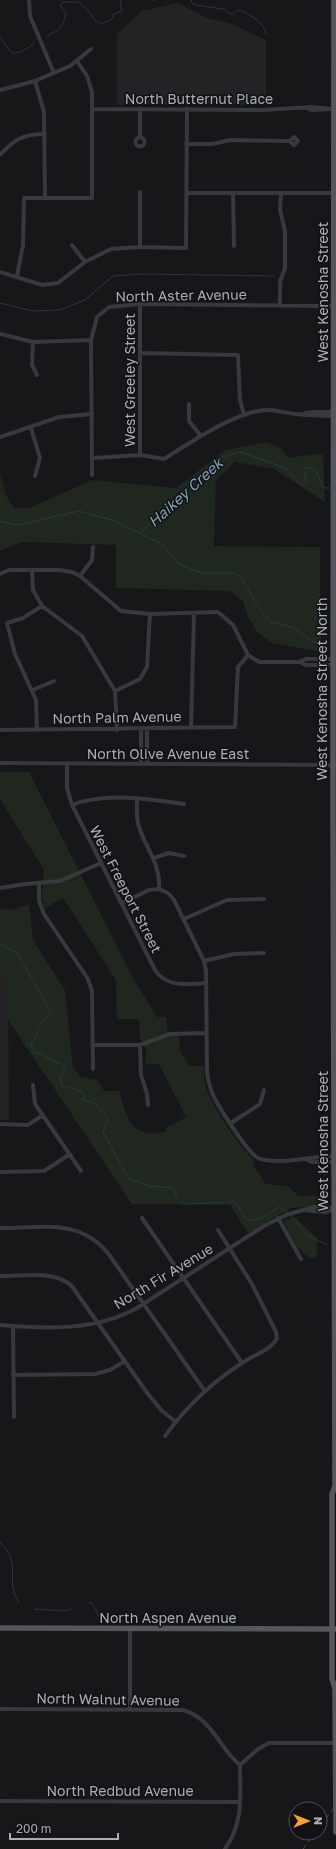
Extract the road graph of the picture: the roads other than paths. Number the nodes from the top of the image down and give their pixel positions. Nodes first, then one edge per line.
1 (29, 0) edge
2 (334, 0) edge
3 (335, 46) edge
4 (91, 49) dead end
5 (77, 62) junction
6 (54, 73) junction
7 (35, 81) junction
8 (0, 90) edge
9 (92, 109) junction
10 (140, 109) junction
11 (334, 109) junction
12 (187, 110) junction
13 (45, 134) junction
14 (140, 137) dead end
15 (335, 138) edge
16 (290, 141) dead end
17 (186, 144) junction
18 (0, 155) edge
19 (140, 192) dead end
20 (187, 193) junction
21 (234, 193) junction
22 (280, 193) junction
23 (334, 193) junction
24 (45, 198) junction
25 (72, 245) dead end
26 (234, 246) dead end
27 (140, 247) junction
28 (86, 262) junction
29 (0, 272) edge
30 (17, 276) junction
31 (140, 304) junction
32 (280, 305) junction
33 (335, 306) edge
34 (0, 334) edge
35 (91, 340) junction
36 (33, 342) junction
37 (141, 353) junction
38 (335, 357) edge
39 (36, 375) dead end
40 (189, 404) dead end
41 (92, 414) junction
42 (335, 414) edge
43 (244, 415) junction
44 (31, 428) junction
45 (201, 436) junction
46 (0, 437) edge
47 (140, 455) junction
48 (93, 458) junction
49 (92, 475) dead end
50 (35, 476) dead end
51 (335, 524) edge
52 (335, 540) edge
53 (93, 548) dead end
54 (32, 571) junction
55 (0, 574) edge
56 (335, 574) edge
57 (80, 576) junction
58 (333, 583) joint
59 (42, 606) junction
60 (194, 612) junction
61 (150, 614) junction
62 (248, 655) junction
63 (333, 659) junction
64 (299, 662) junction
65 (333, 666) junction
66 (54, 681) dead end
67 (33, 690) junction
68 (115, 691) junction
69 (191, 727) junction
70 (141, 728) junction
71 (147, 728) junction
72 (37, 729) junction
73 (0, 730) edge
74 (117, 730) junction
75 (0, 763) edge
76 (67, 764) junction
77 (141, 764) junction
78 (147, 764) junction
79 (334, 765) edge
80 (333, 795) joint
81 (137, 799) junction
82 (184, 804) dead end
83 (72, 805) junction
84 (184, 856) dead end
85 (154, 858) junction
86 (101, 863) junction
87 (39, 883) junction
88 (0, 888) edge
89 (159, 889) junction
90 (264, 900) dead end
91 (122, 903) junction
92 (184, 919) junction
93 (335, 936) edge
94 (264, 953) dead end
95 (204, 961) junction
96 (206, 983) junction
97 (335, 1018) edge
98 (335, 1026) edge
99 (206, 1033) junction
100 (93, 1045) junction
101 (140, 1045) junction
102 (93, 1069) dead end
103 (33, 1085) dead end
104 (264, 1090) dead end
105 (148, 1105) dead end
106 (42, 1115) junction
107 (231, 1123) junction
108 (0, 1124) edge
109 (70, 1154) junction
110 (333, 1159) junction
111 (81, 1171) dead end
112 (0, 1172) edge
113 (334, 1209) junction
114 (142, 1218) dead end
115 (278, 1218) junction
116 (0, 1228) edge
117 (218, 1230) dead end
118 (230, 1248) junction
119 (335, 1253) edge
120 (301, 1259) dead end
121 (0, 1276) edge
122 (184, 1278) junction
123 (143, 1304) junction
124 (99, 1323) junction
125 (0, 1325) edge
126 (13, 1326) junction
127 (125, 1361) junction
128 (242, 1363) junction
129 (13, 1375) junction
130 (204, 1390) junction
131 (14, 1417) dead end
132 (176, 1422) junction
133 (165, 1436) dead end
134 (335, 1488) edge
135 (334, 1551) edge
136 (0, 1628) edge
137 (130, 1629) junction
138 (334, 1629) edge
139 (336, 1687) edge
140 (0, 1709) edge
141 (130, 1710) junction
142 (336, 1743) edge
143 (240, 1765) junction
144 (0, 1801) edge
145 (240, 1802) junction
146 (336, 1832) edge
147 (225, 1849) edge

1 - 6 street
2 - 3 main road, West Kenosha Street
3 - 11 main road, West Kenosha Street
4 - 5 street
5 - 6 street
5 - 9 street
6 - 7 street
7 - 8 street
7 - 13 street
9 - 10 street, North Butternut Place
9 - 24 street
10 - 12 street, North Butternut Place
10 - 14 street
11 - 12 street, North Butternut Place
11 - 15 main road, West Kenosha Street
12 - 17 street
13 - 18 street
13 - 24 street
15 - 23 main road, West Kenosha Street
16 - 17 street
17 - 20 street
19 - 27 street
20 - 21 street
20 - 27 street
21 - 22 street
21 - 26 street
22 - 23 street
22 - 32 street
23 - 33 main road, West Kenosha Street
24 - 30 street
25 - 28 street
27 - 28 street
28 - 30 street
29 - 30 street
31 - 32 street, North Aster Avenue
31 - 35 street, North Aster Avenue
31 - 37 street, West Greeley Street
32 - 33 street, North Aster Avenue
33 - 38 main road, West Kenosha Street
34 - 36 street
35 - 36 street
35 - 41 street
36 - 39 street
37 - 43 street
37 - 47 street, West Greeley Street
38 - 42 main road, West Kenosha Street
40 - 45 street
41 - 44 street
41 - 48 street
42 - 43 street
42 - 51 main road, West Kenosha Street
43 - 45 street
44 - 46 street
44 - 50 street
45 - 47 street
47 - 48 street
48 - 49 street
51 - 52 main road, West Kenosha Street
52 - 56 main road, West Kenosha Street
53 - 57 street
54 - 55 street
54 - 57 street
54 - 59 street
56 - 58 main road, West Kenosha Street
57 - 61 street
58 - 63 main road, West Kenosha Street North
59 - 67 street
59 - 68 street
60 - 61 street
60 - 62 street
60 - 69 street
61 - 68 street
62 - 64 street
62 - 69 street, North Palm Avenue
63 - 64 street
63 - 65 main road, West Kenosha Street North
64 - 65 street
65 - 79 main road, West Kenosha Street North
66 - 67 street
67 - 72 street
68 - 74 street
69 - 71 street, North Palm Avenue
70 - 71 street, North Palm Avenue
70 - 74 street, North Palm Avenue
70 - 77 street
71 - 78 street
72 - 73 street, North Palm Avenue
72 - 74 street, North Palm Avenue
75 - 76 street, North Olive Avenue East
76 - 77 street, North Olive Avenue East
76 - 83 street, West Freeport Street
77 - 78 street, North Olive Avenue East
78 - 79 street, North Olive Avenue East
79 - 80 main road, West Kenosha Street North
80 - 93 main road, West Kenosha Street
81 - 82 street
81 - 83 street
81 - 85 street
83 - 86 street, West Freeport Street
84 - 85 street
85 - 89 street
86 - 87 street
86 - 91 street, West Freeport Street
87 - 88 street
87 - 100 street
89 - 91 street
89 - 92 street
90 - 92 street
91 - 96 street, West Freeport Street
92 - 95 street
93 - 97 main road, West Kenosha Street
94 - 95 street
95 - 96 street
96 - 99 street
97 - 98 main road, West Kenosha Street
98 - 110 main road, West Kenosha Street
99 - 101 street
99 - 107 street
100 - 101 street
100 - 102 street
101 - 105 street
103 - 106 street
104 - 107 street
106 - 108 street
106 - 109 street
107 - 110 street
109 - 111 street
109 - 112 street
110 - 113 main road, West Kenosha Street
113 - 115 street, North Fir Avenue
113 - 119 main road, West Kenosha Street
114 - 122 street
115 - 118 street, North Fir Avenue
115 - 120 street
116 - 123 street
117 - 118 street
118 - 122 street, North Fir Avenue
118 - 128 street
119 - 134 main road, West Kenosha Street
121 - 124 street
122 - 123 street, North Fir Avenue
122 - 128 street
123 - 124 street, North Fir Avenue
123 - 130 street
124 - 126 street, North Fir Avenue
124 - 127 street
125 - 126 street, North Fir Avenue
126 - 129 street
127 - 129 street
127 - 132 street
128 - 130 street
129 - 131 street
130 - 132 street
132 - 133 street
134 - 135 main road, West Kenosha Street
135 - 138 main road
136 - 137 main road, North Aspen Avenue
137 - 138 main road, North Aspen Avenue
137 - 141 street
138 - 139 main road
139 - 142 main road
140 - 141 street, North Walnut Avenue
141 - 143 street, North Walnut Avenue
142 - 143 street
142 - 146 main road
143 - 145 street
144 - 145 street, North Redbud Avenue
145 - 147 street

